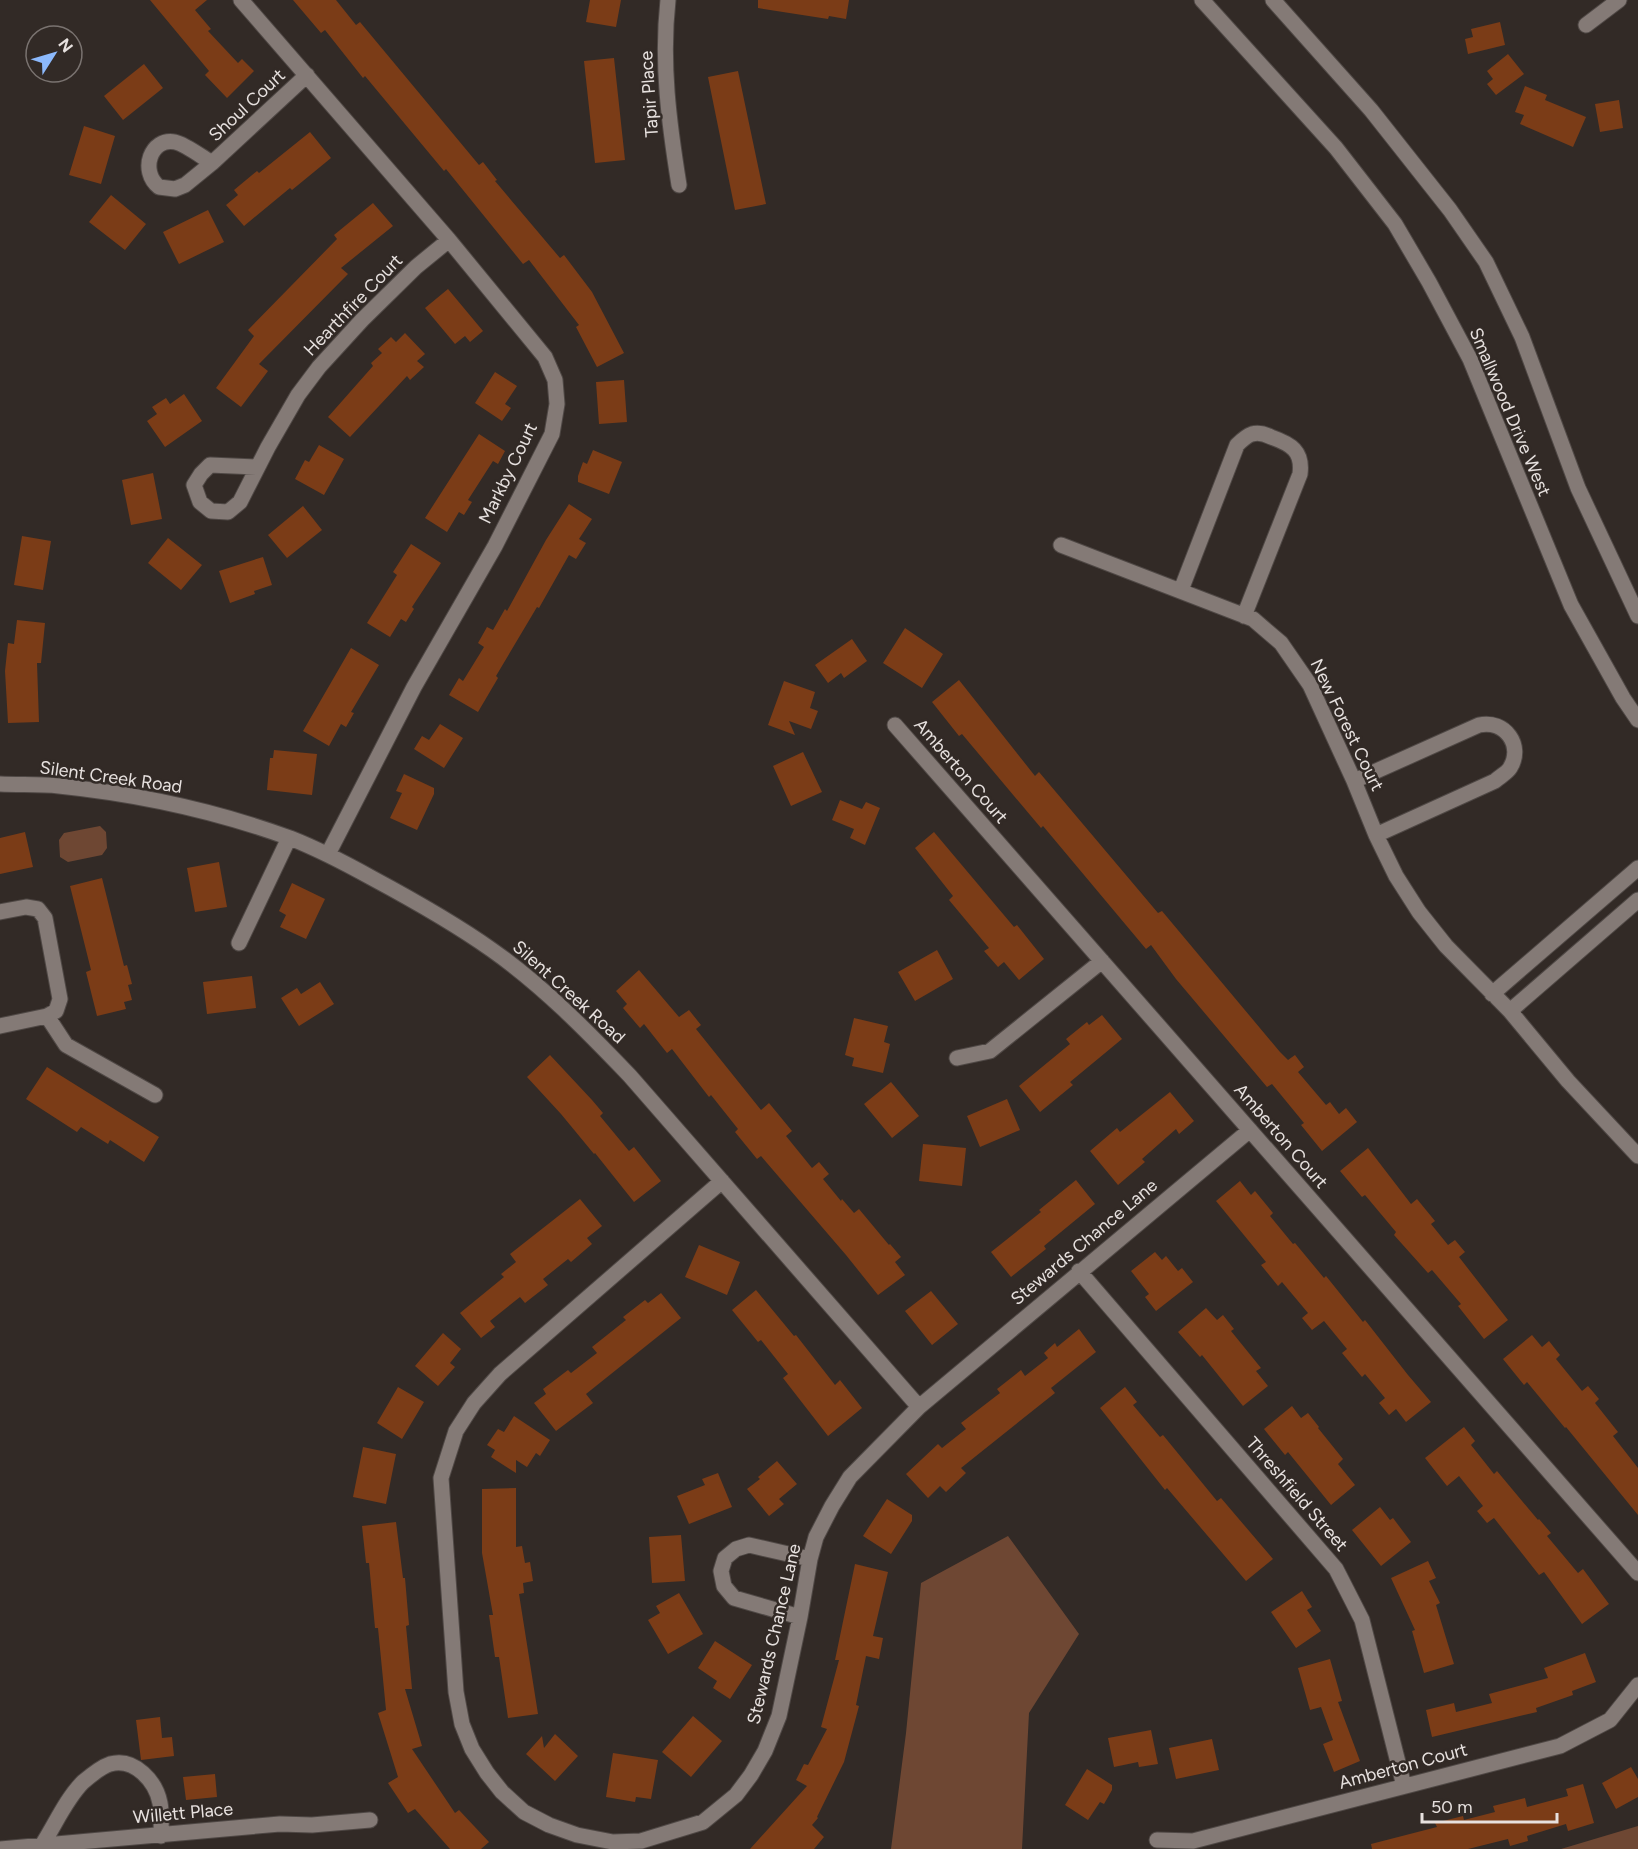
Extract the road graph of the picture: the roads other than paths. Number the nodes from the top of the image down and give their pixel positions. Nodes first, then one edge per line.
1 (241, 0) edge
2 (668, 0) edge
3 (1202, 0) edge
4 (1273, 0) edge
5 (1619, 0) edge
6 (1586, 26) dead end
7 (307, 75) junction
8 (212, 163) dead end
9 (679, 185) dead end
10 (450, 240) junction
11 (257, 467) dead end
12 (1061, 545) dead end
13 (1181, 590) junction
14 (1244, 616) junction
15 (1638, 616) edge
16 (1638, 720) edge
17 (895, 725) dead end
18 (1354, 781) junction
19 (0, 784) edge
20 (1376, 835) junction
21 (289, 838) junction
22 (328, 854) junction
23 (1638, 868) edge
24 (1638, 900) edge
25 (0, 912) edge
26 (239, 943) dead end
27 (1102, 961) junction
28 (1492, 994) junction
29 (1510, 1011) junction
30 (47, 1016) junction
31 (0, 1026) edge
32 (957, 1058) dead end
33 (156, 1095) dead end
34 (1250, 1130) junction
35 (1638, 1156) edge
36 (722, 1181) junction
37 (1079, 1271) junction
38 (919, 1407) junction
39 (810, 1559) junction
40 (1638, 1573) edge
41 (800, 1617) junction
42 (1638, 1685) edge
43 (1404, 1786) junction
44 (370, 1820) dead end
45 (161, 1836) junction
46 (1157, 1840) dead end
47 (42, 1845) junction
48 (0, 1849) edge

1 - 7 street, Markby Court
2 - 9 street, Tapir Place
3 - 16 street, Smallwood Drive West
4 - 15 street, Smallwood Drive West
5 - 6 street
7 - 8 street, Shoul Court
7 - 10 street, Markby Court
10 - 11 street, Hearthfire Court
10 - 22 street, Markby Court
12 - 13 street, New Forest Court
13 - 14 street, New Forest Court
13 - 14 street
14 - 18 street, New Forest Court
17 - 27 street, Amberton Court
18 - 20 street, New Forest Court
18 - 20 street
19 - 21 street, Silent Creek Road
20 - 28 street, New Forest Court
21 - 22 street, Silent Creek Road
21 - 26 street
22 - 36 street, Silent Creek Road
23 - 28 street
24 - 29 street
25 - 30 street
27 - 32 street
27 - 34 street, Amberton Court
28 - 29 street, New Forest Court
29 - 35 street, New Forest Court
30 - 31 street
30 - 33 street
34 - 37 street, Stewards Chance Lane
34 - 40 street, Amberton Court
36 - 38 street, Silent Creek Road
36 - 41 street, Stewards Chance Lane
37 - 38 street, Stewards Chance Lane
37 - 43 street, Threshfield Street
38 - 39 street, Stewards Chance Lane
39 - 41 street, Stewards Chance Lane
39 - 41 street
42 - 43 street, Amberton Court
43 - 46 street, Amberton Court
44 - 45 street, Willett Place
45 - 47 street, Willett Place
45 - 47 street
47 - 48 street, Willett Place

